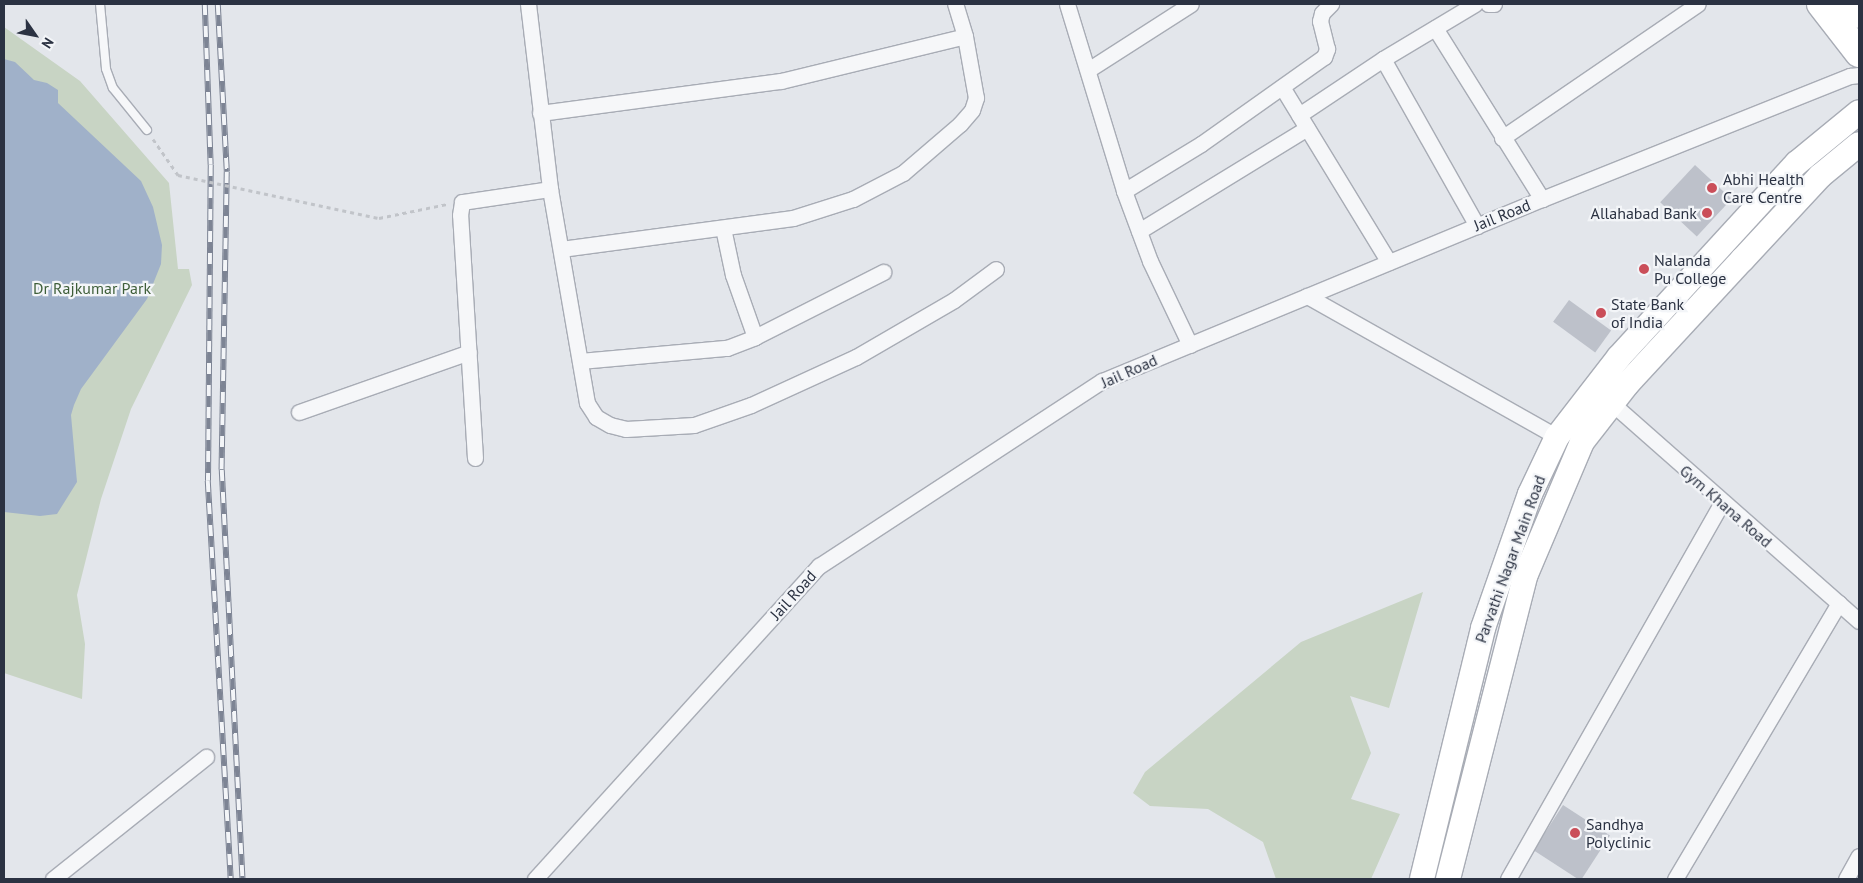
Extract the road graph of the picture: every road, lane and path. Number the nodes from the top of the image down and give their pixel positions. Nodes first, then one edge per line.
1 (100, 4) edge
2 (528, 4) edge
3 (955, 4) edge
4 (1067, 4) edge
5 (1192, 4) edge
6 (1331, 4) edge
7 (1476, 4) edge
8 (1488, 4) edge
9 (1494, 4) edge
10 (1698, 4) edge
11 (1820, 4) edge
12 (1852, 4) edge
13 (1859, 14) edge
14 (1434, 28) junction
15 (965, 36) junction
16 (1383, 59) junction
17 (1858, 59) edge
18 (1088, 70) junction
19 (1282, 87) junction
20 (540, 113) junction
21 (1858, 113) edge
22 (1303, 121) junction
23 (147, 130) joint
24 (1502, 138) junction
25 (1859, 144) edge
26 (550, 189) junction
27 (1124, 191) junction
28 (1542, 199) junction
29 (462, 202) junction
30 (1477, 226) junction
31 (723, 228) junction
32 (1139, 231) junction
33 (561, 249) junction
34 (1389, 262) junction
35 (996, 269) dead end
36 (883, 272) dead end
37 (1307, 296) junction
38 (755, 337) junction
39 (1190, 344) junction
40 (468, 352) junction
41 (580, 361) junction
42 (1604, 396) junction
43 (298, 412) dead end
44 (1557, 437) junction
45 (475, 458) dead end
46 (1722, 503) junction
47 (1839, 604) junction
48 (1859, 621) edge
49 (206, 757) dead end
50 (1859, 856) edge
51 (53, 879) edge
52 (535, 879) edge
53 (1422, 879) edge
54 (1448, 879) edge
55 (1508, 879) edge
56 (1675, 879) edge
57 (1846, 879) edge

1 - 23 lane
2 - 20 street
3 - 15 street
4 - 18 street
5 - 18 street
6 - 19 street
7 - 14 street
8 - 9 street
10 - 24 street
11 - 17 highway
12 - 13 highway
14 - 16 street
14 - 24 street
15 - 20 street
15 - 31 street
16 - 22 street
16 - 30 street
17 - 28 street, Jail Road
18 - 27 street
19 - 22 street
19 - 27 street
20 - 26 street
21 - 42 main road, Parvathi Nagar Main Road
22 - 32 street
22 - 34 street
23 - 29 path, bridge
24 - 28 street
25 - 42 main road, Parvathi Nagar Main Road
26 - 29 street
26 - 33 street
27 - 32 street
28 - 30 street, Jail Road
29 - 40 street
30 - 34 street, Jail Road
31 - 33 street
31 - 38 street
32 - 39 street
33 - 41 street
34 - 37 street, Jail Road
35 - 41 street
36 - 38 street
37 - 39 street, Jail Road
37 - 44 street
38 - 41 street
39 - 52 street, Jail Road
40 - 43 street
40 - 45 street
42 - 44 main road, Parvathi Nagar Main Road
42 - 46 street, Gym Khana Road
42 - 54 main road, Parvathi Nagar Main Road
44 - 53 main road, Parvathi Nagar Main Road
46 - 47 street, Gym Khana Road
46 - 55 street
47 - 48 street, Gym Khana Road
47 - 56 street
49 - 51 street
50 - 57 street

